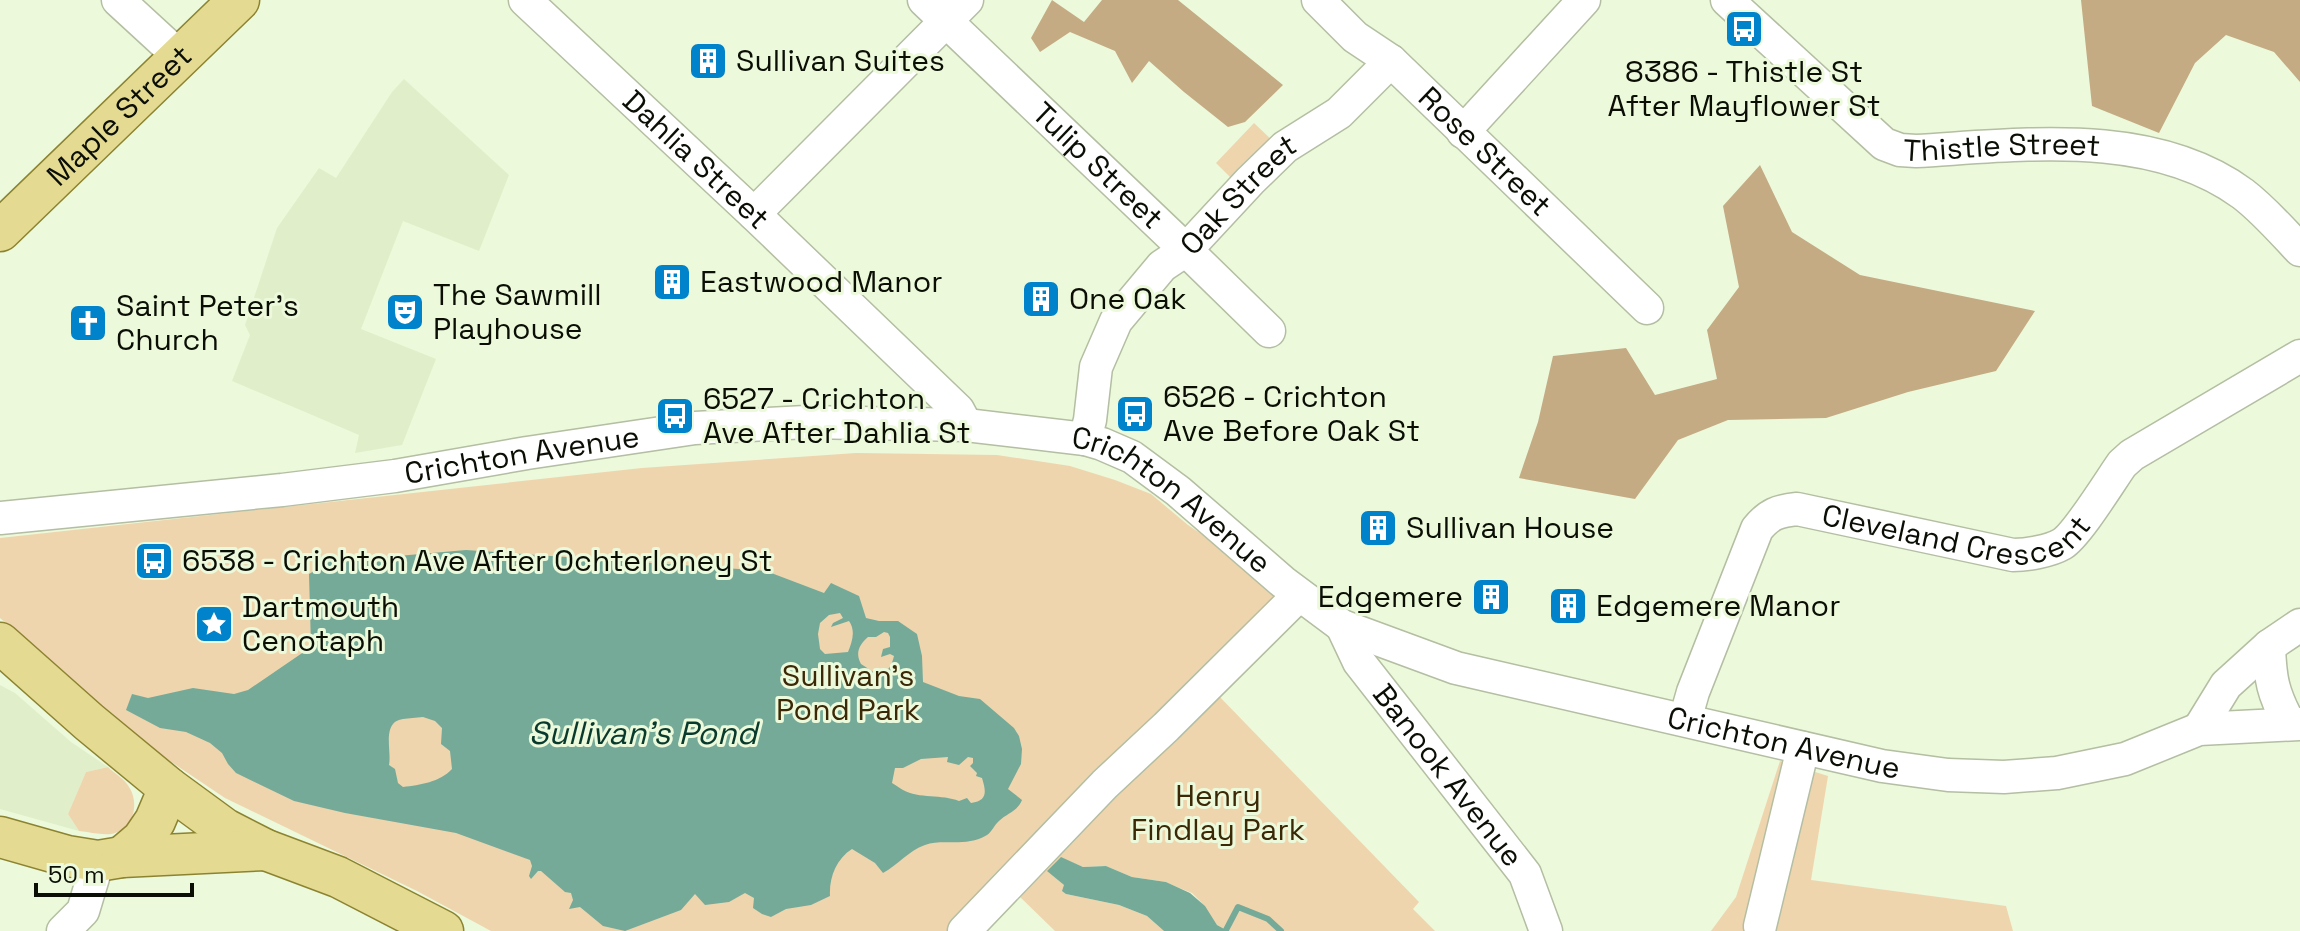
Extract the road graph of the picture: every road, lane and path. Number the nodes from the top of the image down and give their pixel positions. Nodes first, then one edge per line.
1 (118, 0) edge
2 (239, 0) edge
3 (525, 0) edge
4 (1318, 0) edge
5 (1584, 0) edge
6 (1727, 0) edge
7 (946, 7) edge
8 (180, 57) junction
9 (1391, 61) junction
10 (1463, 132) junction
11 (754, 214) junction
12 (0, 231) edge
13 (1186, 250) junction
14 (2300, 250) edge
15 (1647, 308) dead end
16 (1269, 331) dead end
17 (2300, 356) edge
18 (966, 425) junction
19 (1085, 439) junction
20 (0, 518) edge
21 (1299, 595) junction
22 (2300, 625) edge
23 (1342, 626) junction
24 (0, 643) edge
25 (2269, 646) junction
26 (1685, 720) junction
27 (2294, 724) edge
28 (2199, 729) junction
29 (1803, 748) junction
30 (169, 788) junction
31 (0, 837) edge
32 (266, 850) junction
33 (110, 859) junction
34 (1760, 926) dead end
35 (423, 927) edge
36 (63, 931) edge
37 (964, 931) edge
38 (1546, 931) edge

1 - 8 street
2 - 8 main road, Maple Street
3 - 11 street, Dahlia Street
4 - 9 street, Rose Street
5 - 10 street
6 - 14 street, Thistle Street
7 - 11 street
7 - 13 street, Tulip Street
8 - 12 main road, Maple Street
9 - 10 street, Rose Street
9 - 13 street, Oak Street
10 - 15 street, Rose Street
11 - 18 street, Dahlia Street
13 - 16 street, Tulip Street
13 - 19 street, Oak Street
17 - 26 street, Cleveland Crescent
18 - 19 street, Crichton Avenue
18 - 20 street, Crichton Avenue
19 - 21 street, Crichton Avenue
21 - 23 street, Crichton Avenue
21 - 37 street
22 - 25 street
23 - 26 street, Crichton Avenue
23 - 38 street, Banook Avenue
24 - 30 main road
25 - 27 street
25 - 28 street
26 - 29 street, Crichton Avenue
27 - 28 street, Crichton Avenue
28 - 29 street, Crichton Avenue
29 - 34 street
30 - 32 main road
30 - 33 main road
31 - 33 main road
32 - 33 main road
32 - 35 main road
33 - 36 street

